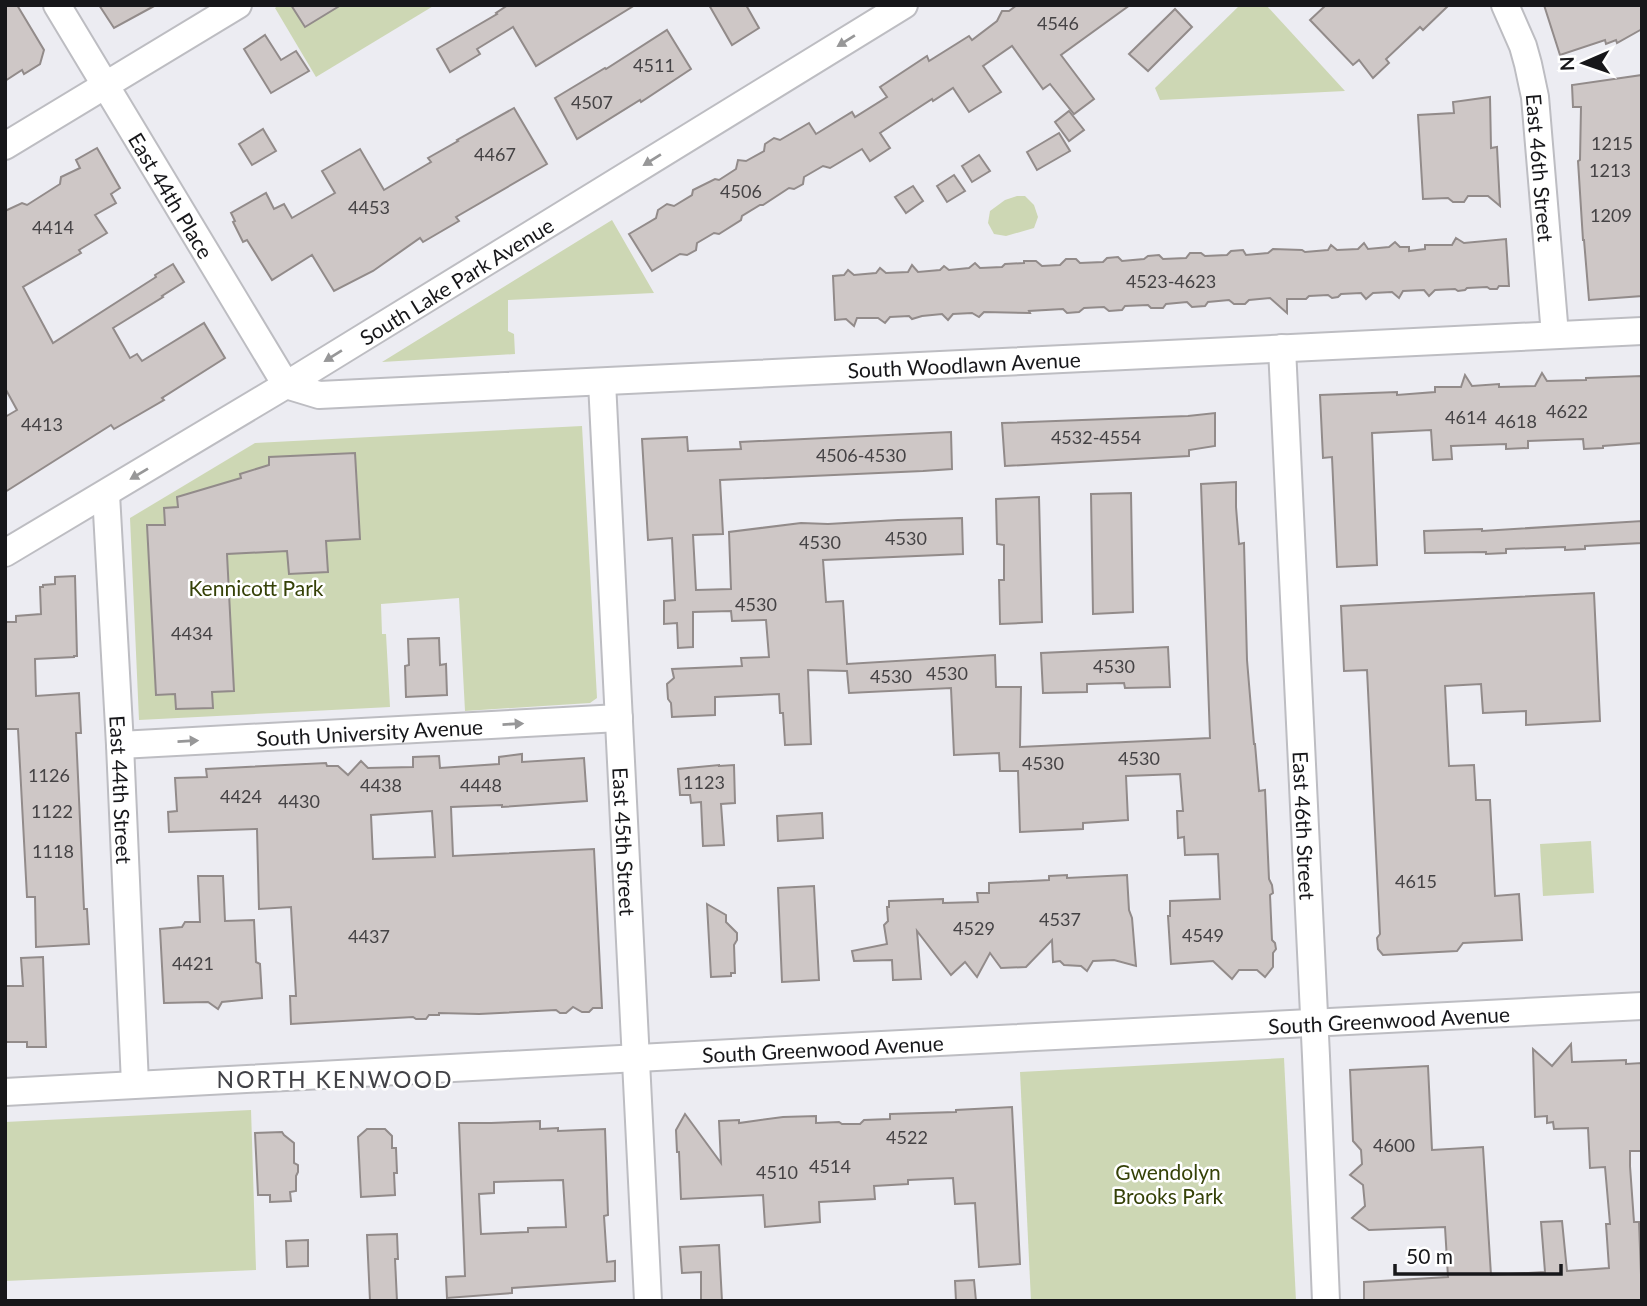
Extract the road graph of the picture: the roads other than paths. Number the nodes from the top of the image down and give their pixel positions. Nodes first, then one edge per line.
1 (57, 5) edge
2 (238, 5) edge
3 (904, 5) edge
4 (1505, 5) edge
5 (106, 86) junction
6 (5, 146) edge
7 (1642, 331) edge
8 (1555, 335) junction
9 (1282, 348) junction
10 (602, 382) junction
11 (286, 385) junction
12 (106, 494) junction
13 (5, 553) edge
14 (619, 718) junction
15 (120, 745) junction
16 (1642, 1006) edge
17 (1315, 1024) junction
18 (636, 1056) junction
19 (135, 1084) junction
20 (5, 1092) edge
21 (648, 1301) edge
22 (1326, 1301) edge

1 - 5 street, East 44th Place
2 - 5 street
3 -> 11 street, South Lake Park Avenue
4 - 8 street, East 46th Street
5 - 6 street
5 - 11 street, East 44th Place
7 - 8 street, South Woodlawn Avenue
8 - 9 street, South Woodlawn Avenue
9 - 10 street, South Woodlawn Avenue
9 - 17 street, East 46th Street
10 - 11 street, South Woodlawn Avenue
10 - 14 street, East 45th Street
11 -> 12 street, South Lake Park Avenue
12 - 13 street, South Lake Park Avenue
12 - 15 street, East 44th Street
15 -> 14 street, South University Avenue
14 - 18 street, East 45th Street
15 - 19 street, East 44th Street
16 - 17 street, South Greenwood Avenue
17 - 18 street, South Greenwood Avenue
17 - 22 street, East 46th Street
18 - 19 street, South Greenwood Avenue
18 - 21 street, East 45th Street
19 - 20 street, South Greenwood Avenue

